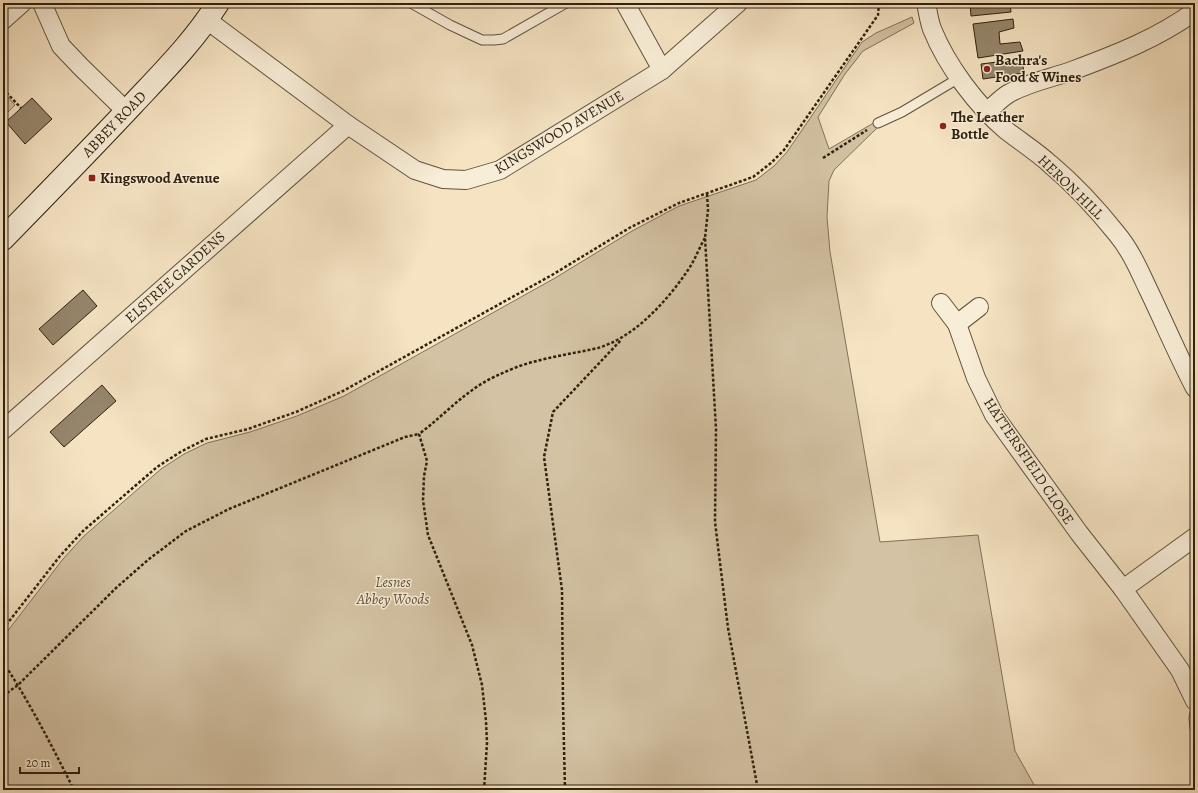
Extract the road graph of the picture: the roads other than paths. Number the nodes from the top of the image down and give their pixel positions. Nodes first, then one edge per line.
1 (22, 3) edge
2 (42, 3) edge
3 (411, 3) edge
4 (566, 3) edge
5 (626, 3) edge
6 (738, 3) edge
7 (926, 3) edge
8 (213, 11) edge
9 (1195, 11) edge
10 (3, 20) edge
11 (662, 70) junction
12 (959, 78) junction
13 (126, 111) junction
14 (987, 112) junction
15 (878, 123) road end
16 (348, 125) junction
17 (3, 239) edge
18 (941, 303) dead end
19 (978, 307) dead end
20 (957, 324) junction
21 (1195, 388) edge
22 (3, 430) edge
23 (1195, 537) edge
24 (1123, 588) junction
25 (1195, 701) edge
26 (1195, 713) edge
27 (1195, 728) edge

1 - 10 street
2 - 13 street
3 - 4 lane
5 - 11 street
6 - 11 street, KINGSWOOD AVENUE
7 - 12 street, HERON HILL
8 - 13 main road, ABBEY ROAD
8 - 16 street, KINGSWOOD AVENUE
9 - 14 street
11 - 16 street, KINGSWOOD AVENUE
12 - 14 street, HERON HILL
12 - 15 lane
13 - 17 main road, ABBEY ROAD
14 - 21 street, HERON HILL
16 - 22 street, ELSTREE GARDENS
18 - 20 street, HATTERSFIELD CLOSE
19 - 20 street
20 - 24 street, HATTERSFIELD CLOSE
23 - 24 street
24 - 25 street, HATTERSFIELD CLOSE
26 - 27 lane

